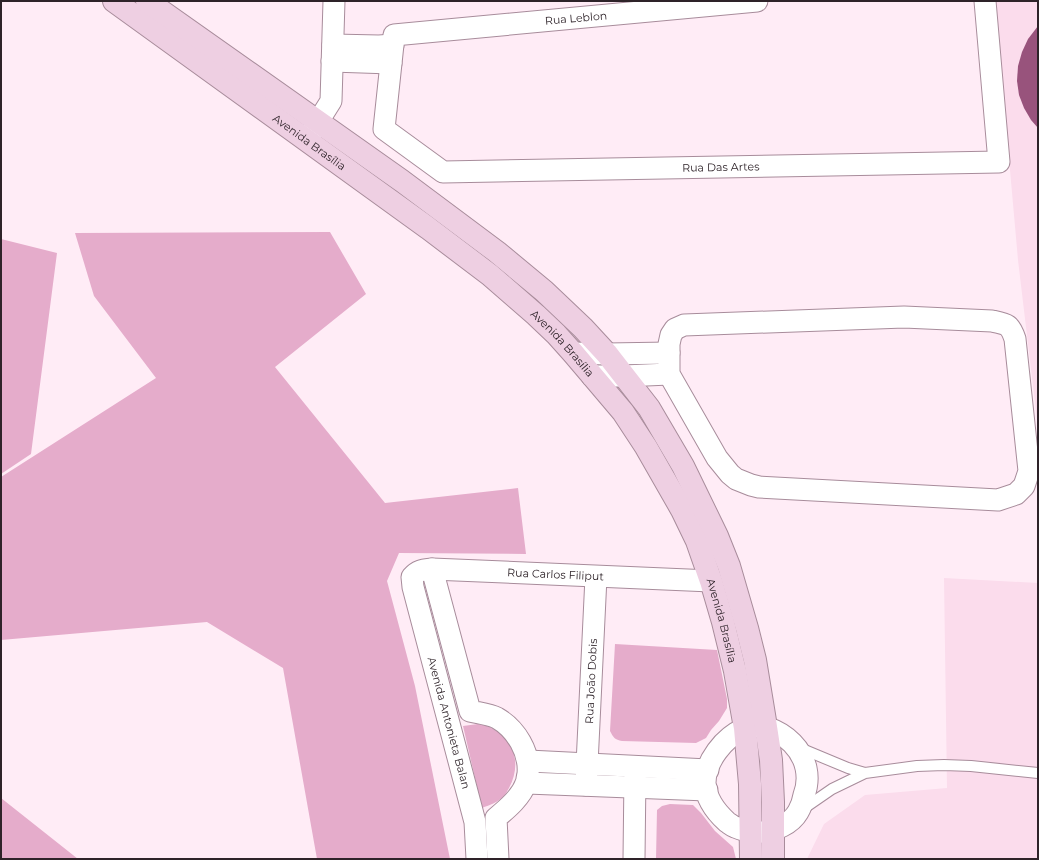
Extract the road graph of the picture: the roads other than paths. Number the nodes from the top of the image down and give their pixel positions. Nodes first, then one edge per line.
1 (114, 1) edge
2 (147, 1) edge
3 (334, 1) edge
4 (757, 1) edge
5 (985, 1) edge
6 (393, 48) junction
7 (332, 53) junction
8 (318, 122) junction
9 (307, 140) junction
10 (573, 353) junction
11 (669, 353) junction
12 (607, 354) junction
13 (669, 374) junction
14 (592, 376) junction
15 (624, 376) junction
16 (432, 569) junction
17 (596, 577) junction
18 (711, 581) junction
19 (413, 587) joint
20 (470, 712) junction
21 (448, 719) junction
22 (766, 727) junction
23 (745, 728) junction
24 (796, 746) junction
25 (528, 761) junction
26 (587, 764) junction
27 (635, 766) junction
28 (708, 770) junction
29 (865, 772) junction
30 (1038, 773) edge
31 (527, 783) junction
32 (586, 785) junction
33 (634, 787) junction
34 (707, 790) junction
35 (798, 813) junction
36 (496, 818) junction
37 (475, 822) junction
38 (773, 830) junction
39 (751, 831) junction
40 (477, 859) edge
41 (498, 859) edge
42 (634, 859) edge
43 (751, 859) edge
44 (772, 859) edge

1 - 9 main road, Avenida Brasília
2 - 8 main road, Avenida Brasília
3 - 7 street
4 - 6 street, Rua Leblon
5 - 6 street, Rua Das Artes
6 - 7 street, Rua Leblon
7 - 8 street
8 - 9 street
8 - 12 main road, Avenida Brasília
9 - 10 main road, Avenida Brasília
10 - 12 street
10 - 14 main road, Avenida Brasília
11 - 12 street
11 - 13 street
11 - 13 street
12 - 15 main road, Avenida Brasília
13 - 15 street
14 - 15 street
14 - 18 main road, Avenida Brasília
15 - 22 main road, Avenida Brasília
16 - 17 street, Rua Carlos Filiput
16 - 19 street, Rua Carlos Filiput
16 - 20 street, Avenida Antonieta Balan
17 - 18 street, Rua Carlos Filiput
17 - 26 street, Rua João Dobis
18 - 23 main road, Avenida Brasília
19 - 21 street, Avenida Antonieta Balan
20 - 21 street
20 - 25 street, Avenida Antonieta Balan
21 - 37 street, Avenida Antonieta Balan
22 - 23 street
22 - 24 street
22 - 38 main road, Avenida Brasília
23 - 28 street
23 - 39 main road, Avenida Brasília
24 - 29 lane
24 - 35 street
25 - 26 street
25 - 31 street, Avenida Antonieta Balan
26 - 27 street
26 - 32 street, Rua João Dobis
27 - 28 street
27 - 33 street
28 - 34 street
29 - 30 lane
29 - 35 lane
31 - 32 street
31 - 36 street
32 - 33 street
33 - 34 street
33 - 42 street
34 - 39 street
35 - 38 street
36 - 37 street
36 - 41 street
37 - 40 street, Avenida Antonieta Balan
38 - 39 street
38 - 44 main road, Avenida Brasília
39 - 43 main road, Avenida Brasília

